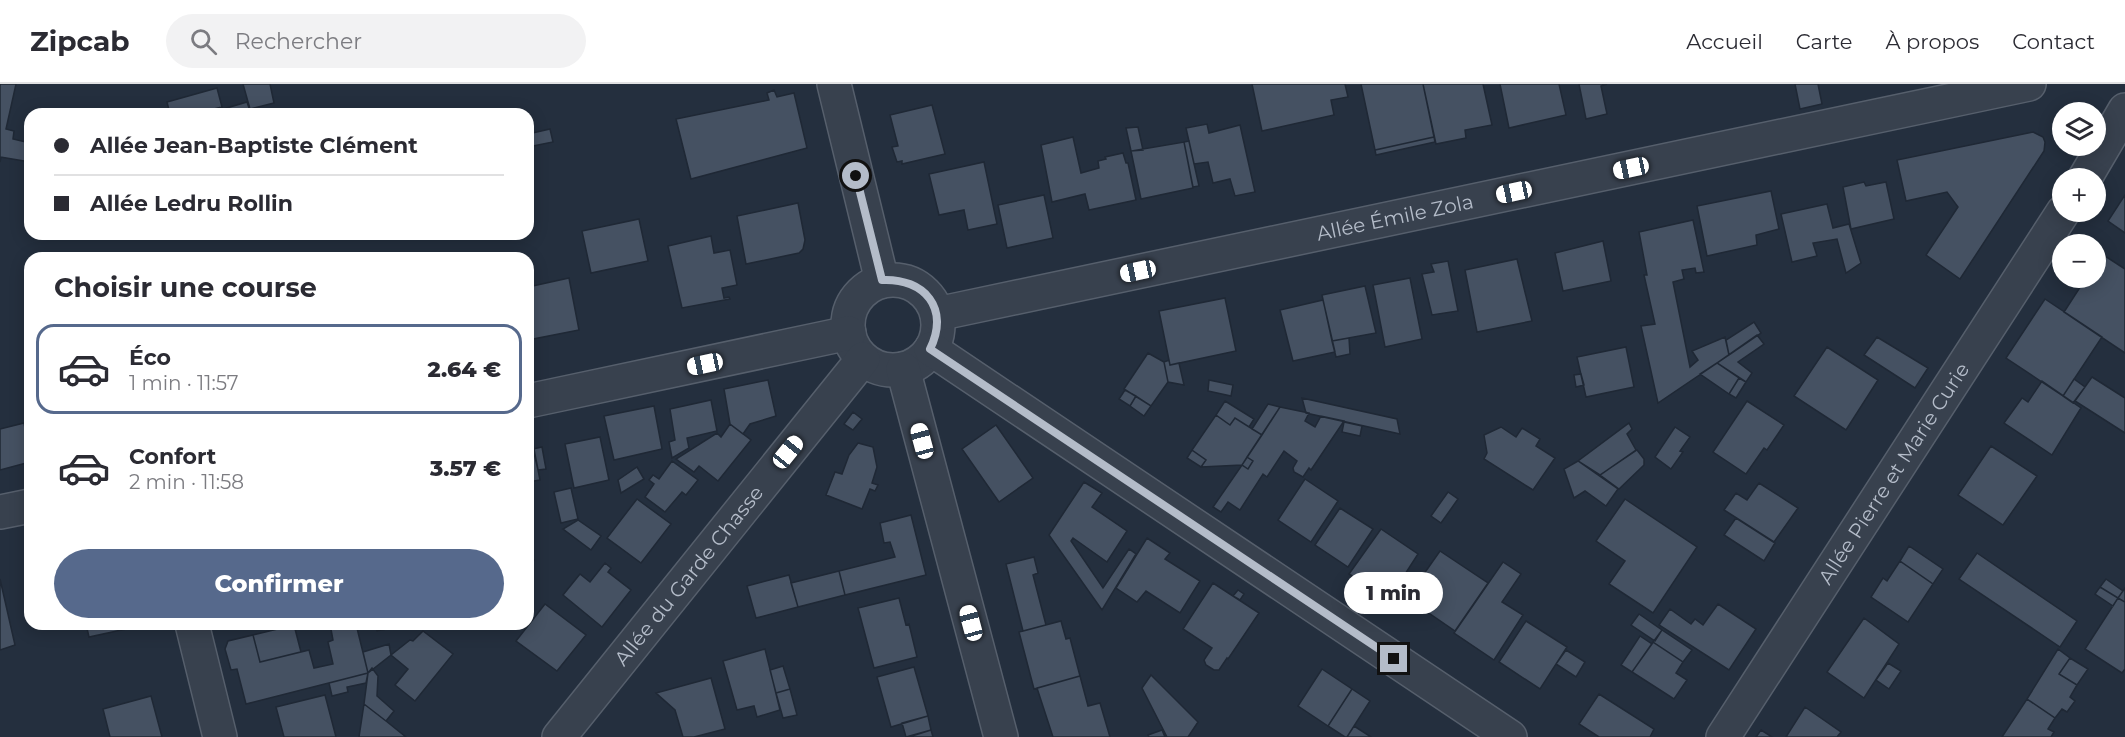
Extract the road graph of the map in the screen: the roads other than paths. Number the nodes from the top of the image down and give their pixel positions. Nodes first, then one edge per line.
1 (834, 84) edge
2 (2029, 84) edge
3 (2125, 110) edge
4 (2091, 168) edge
5 (2057, 222) edge
6 (882, 280) junction
7 (937, 314) junction
8 (856, 346) junction
9 (930, 349) junction
10 (903, 369) junction
11 (534, 400) edge
12 (24, 507) edge
13 (0, 512) edge
14 (193, 630) edge
15 (565, 734) edge
16 (220, 737) edge
17 (1001, 737) edge
18 (1510, 737) edge
19 (1723, 737) edge

1 - 6 street
2 - 7 street, Allée Émile Zola
3 - 4 street
5 - 19 street, Allée Pierre et Marie Curie
6 - 7 street
6 - 8 street
7 - 9 street
8 - 10 street
8 - 11 street
8 - 15 street, Allée du Garde Chasse
9 - 10 street
9 - 18 street
10 - 17 street
12 - 13 street
14 - 16 street

